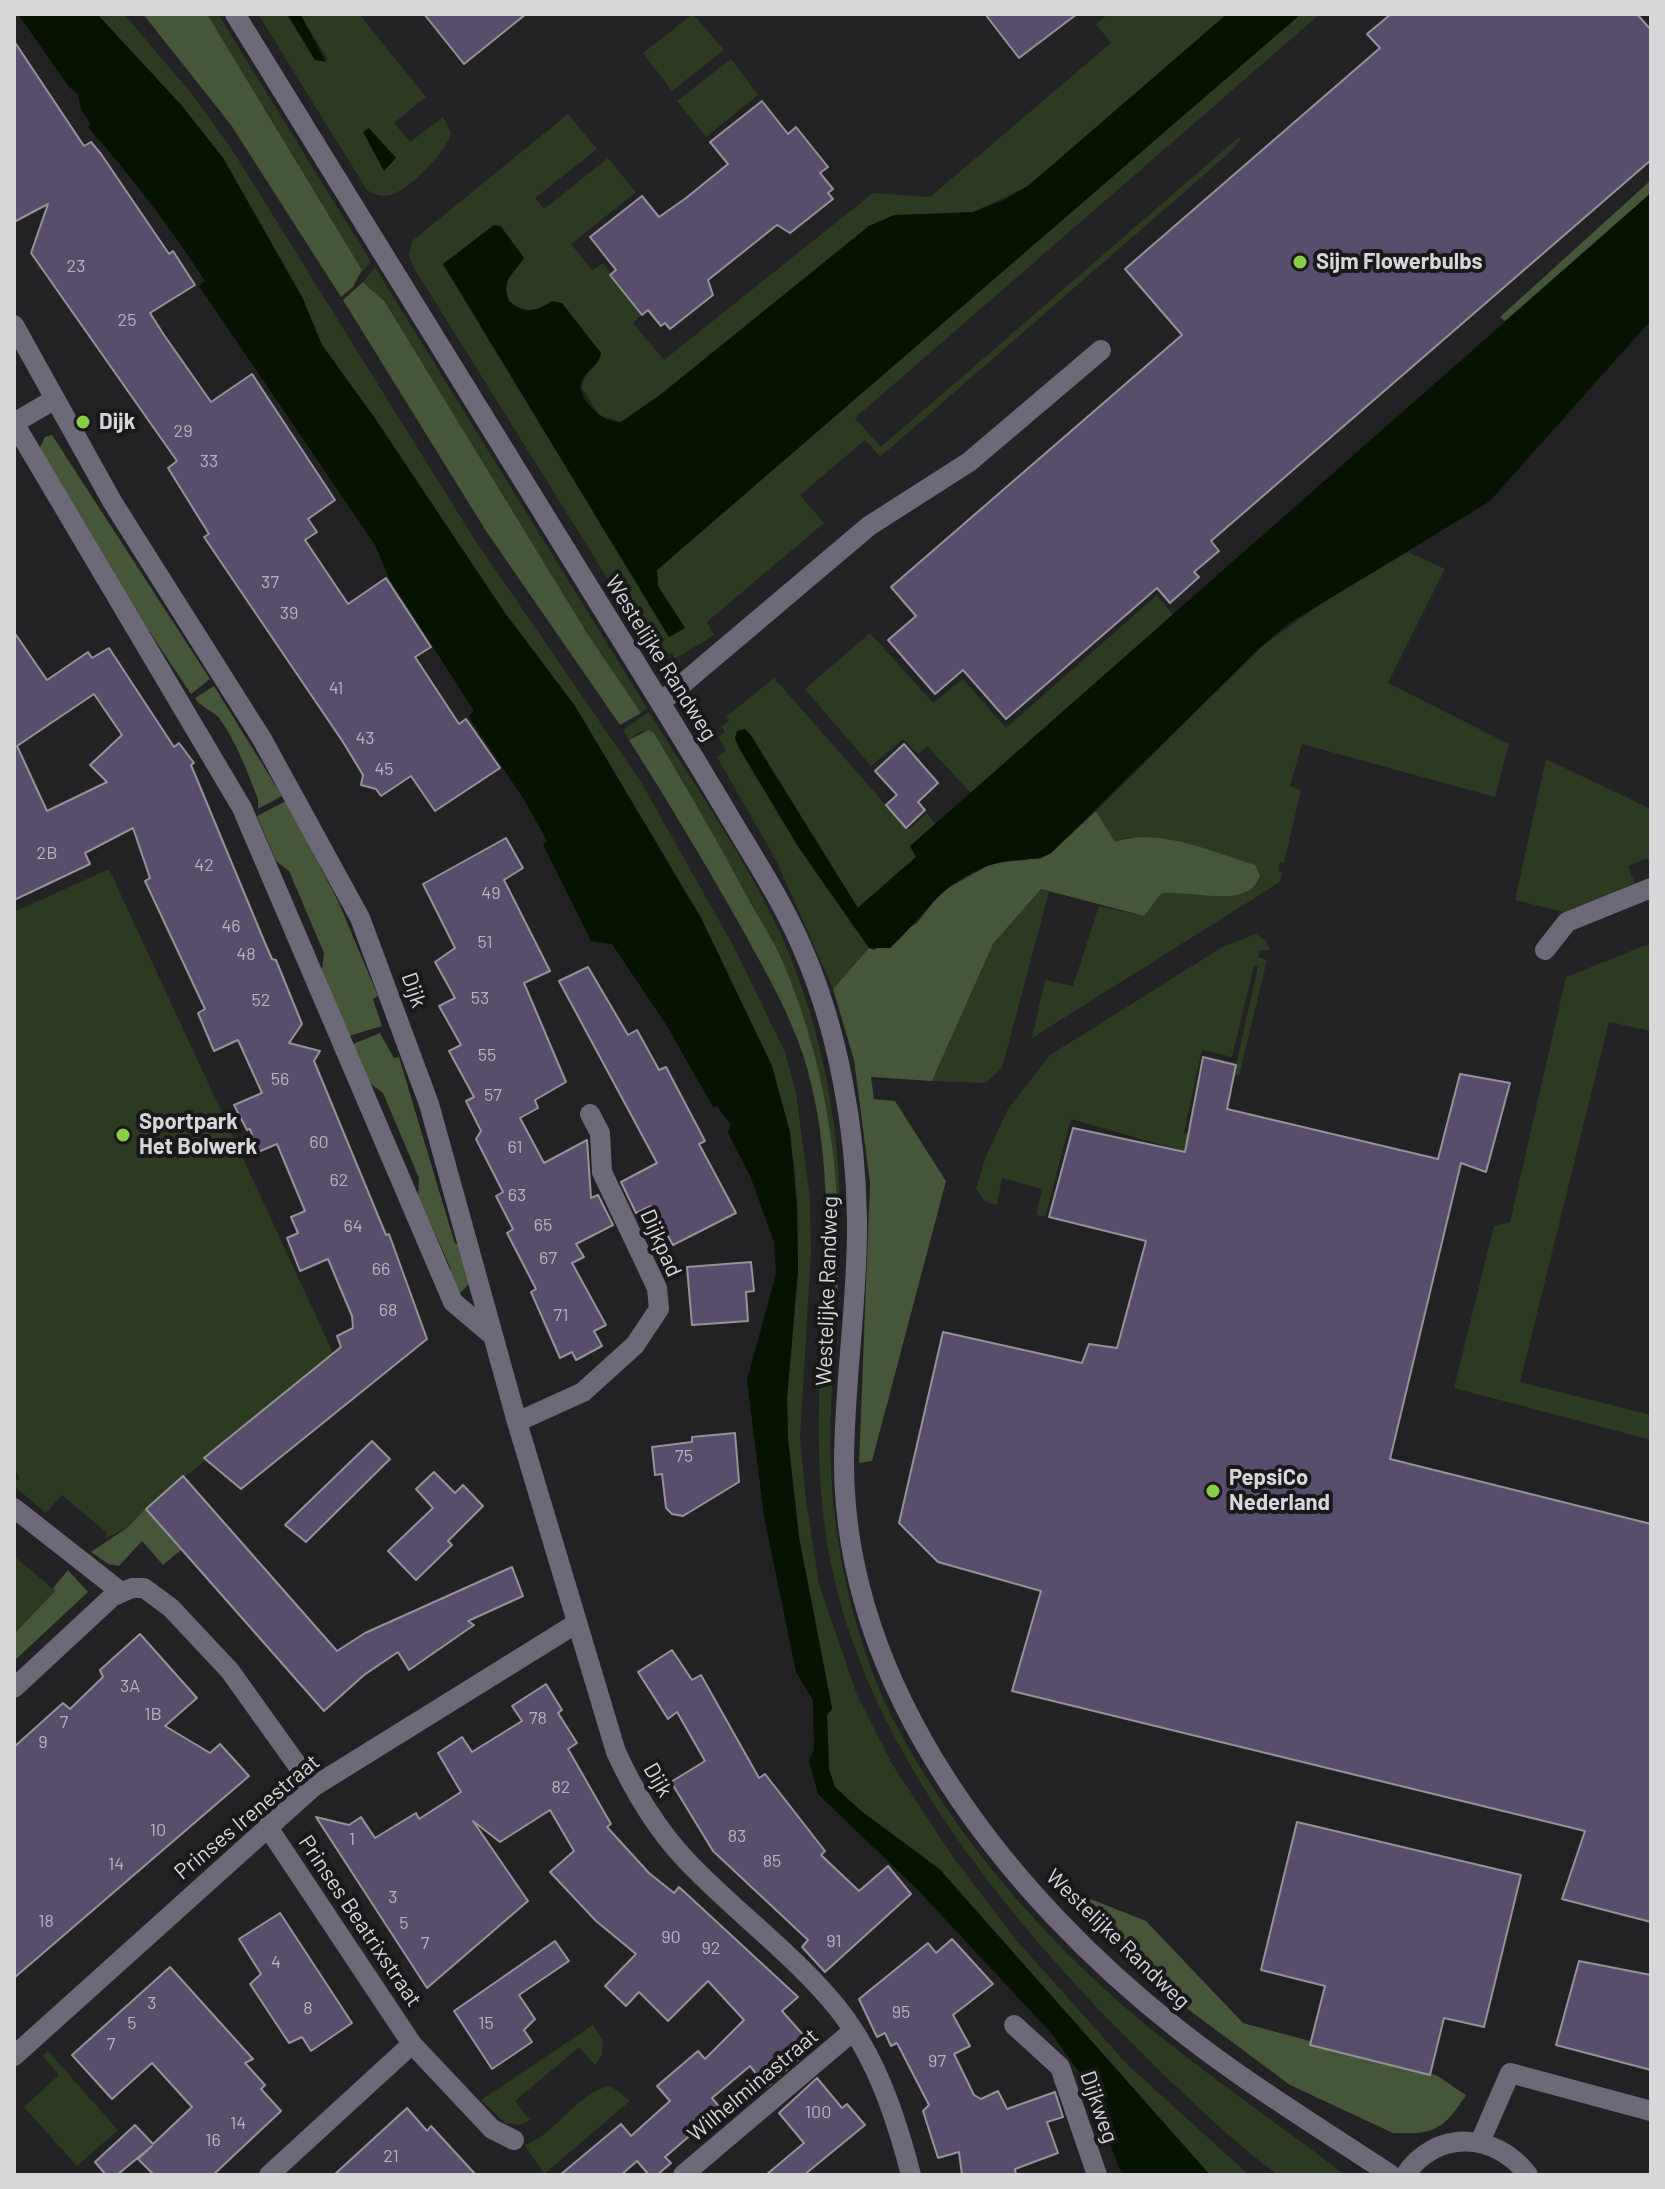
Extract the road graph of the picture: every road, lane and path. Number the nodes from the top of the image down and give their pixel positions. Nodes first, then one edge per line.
1 (235, 14) edge
2 (14, 325) edge
3 (1101, 350) dead end
4 (55, 399) junction
5 (14, 423) edge
6 (661, 702) junction
7 (1651, 888) edge
8 (1545, 950) dead end
9 (590, 1114) dead end
10 (492, 1335) junction
11 (517, 1422) junction
12 (14, 1508) edge
13 (121, 1592) junction
14 (577, 1623) junction
15 (14, 1688) edge
16 (313, 1787) junction
17 (267, 1826) junction
18 (1014, 2025) dead end
19 (853, 2031) junction
20 (412, 2044) junction
21 (14, 2056) edge
22 (1651, 2111) edge
23 (514, 2140) dead end
24 (1480, 2142) junction
25 (269, 2175) edge
26 (683, 2175) edge
27 (911, 2175) edge
28 (1097, 2175) edge
29 (1391, 2175) edge
30 (1405, 2175) edge
31 (1528, 2175) edge

1 - 6 street, Westelijke Randweg
2 - 4 street, Dijk
3 - 6 street
4 - 5 street
4 - 10 street, Dijk
5 - 10 street
6 - 29 street, Westelijke Randweg
7 - 8 street
9 - 11 street, Dijkpad
10 - 11 street, Dijk
11 - 14 street, Dijk
12 - 13 street
13 - 15 street
13 - 16 street
14 - 16 street, Prinses Irenestraat
14 - 19 street, Dijk
16 - 17 street, Prinses Irenestraat
17 - 20 street, Prinses Beatrixstraat
17 - 21 street, Prinses Irenestraat
18 - 28 street, Dijkweg
19 - 26 street, Wilhelminastraat
19 - 27 street, Dijk
20 - 23 street, Prinses Beatrixstraat
20 - 25 street, Prinses Beatrixstraat
22 - 24 street
24 - 30 street
24 - 31 street

